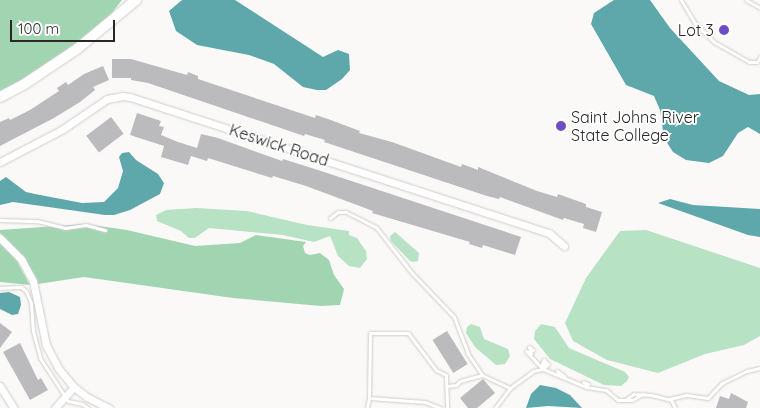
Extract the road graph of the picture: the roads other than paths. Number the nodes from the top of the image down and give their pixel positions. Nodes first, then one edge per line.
1 (136, 0) edge
2 (681, 0) edge
3 (746, 0) edge
4 (760, 8) edge
5 (760, 58) edge
6 (0, 97) edge
7 (0, 162) edge
8 (330, 218) dead end
9 (0, 220) edge
10 (105, 230) dead end
11 (0, 238) edge
12 (564, 246) dead end
13 (0, 288) edge
14 (533, 350) dead end
15 (543, 362) dead end
16 (760, 368) edge
17 (544, 369) junction
18 (482, 375) junction
19 (0, 386) edge
20 (446, 386) junction
21 (74, 387) junction
22 (510, 388) junction
23 (65, 397) junction
24 (369, 398) junction
25 (668, 399) junction
26 (14, 408) edge
27 (55, 408) edge
28 (88, 408) edge
29 (109, 408) edge
30 (368, 408) edge
31 (440, 408) edge
32 (447, 408) edge
33 (495, 408) edge
34 (675, 408) edge

1 - 6 main road
2 - 5 lane
3 - 4 lane
7 - 12 street, Keswick Road
8 - 18 lane
9 - 10 lane
11 - 21 street
13 - 23 lane
14 - 17 lane
15 - 17 lane
16 - 25 lane
17 - 22 lane
17 - 25 lane
18 - 20 lane
18 - 22 lane
19 - 26 street
20 - 24 lane
20 - 32 lane
21 - 23 street
21 - 29 street
22 - 33 lane
23 - 27 street
23 - 28 lane
24 - 30 lane
24 - 31 lane
25 - 34 lane

